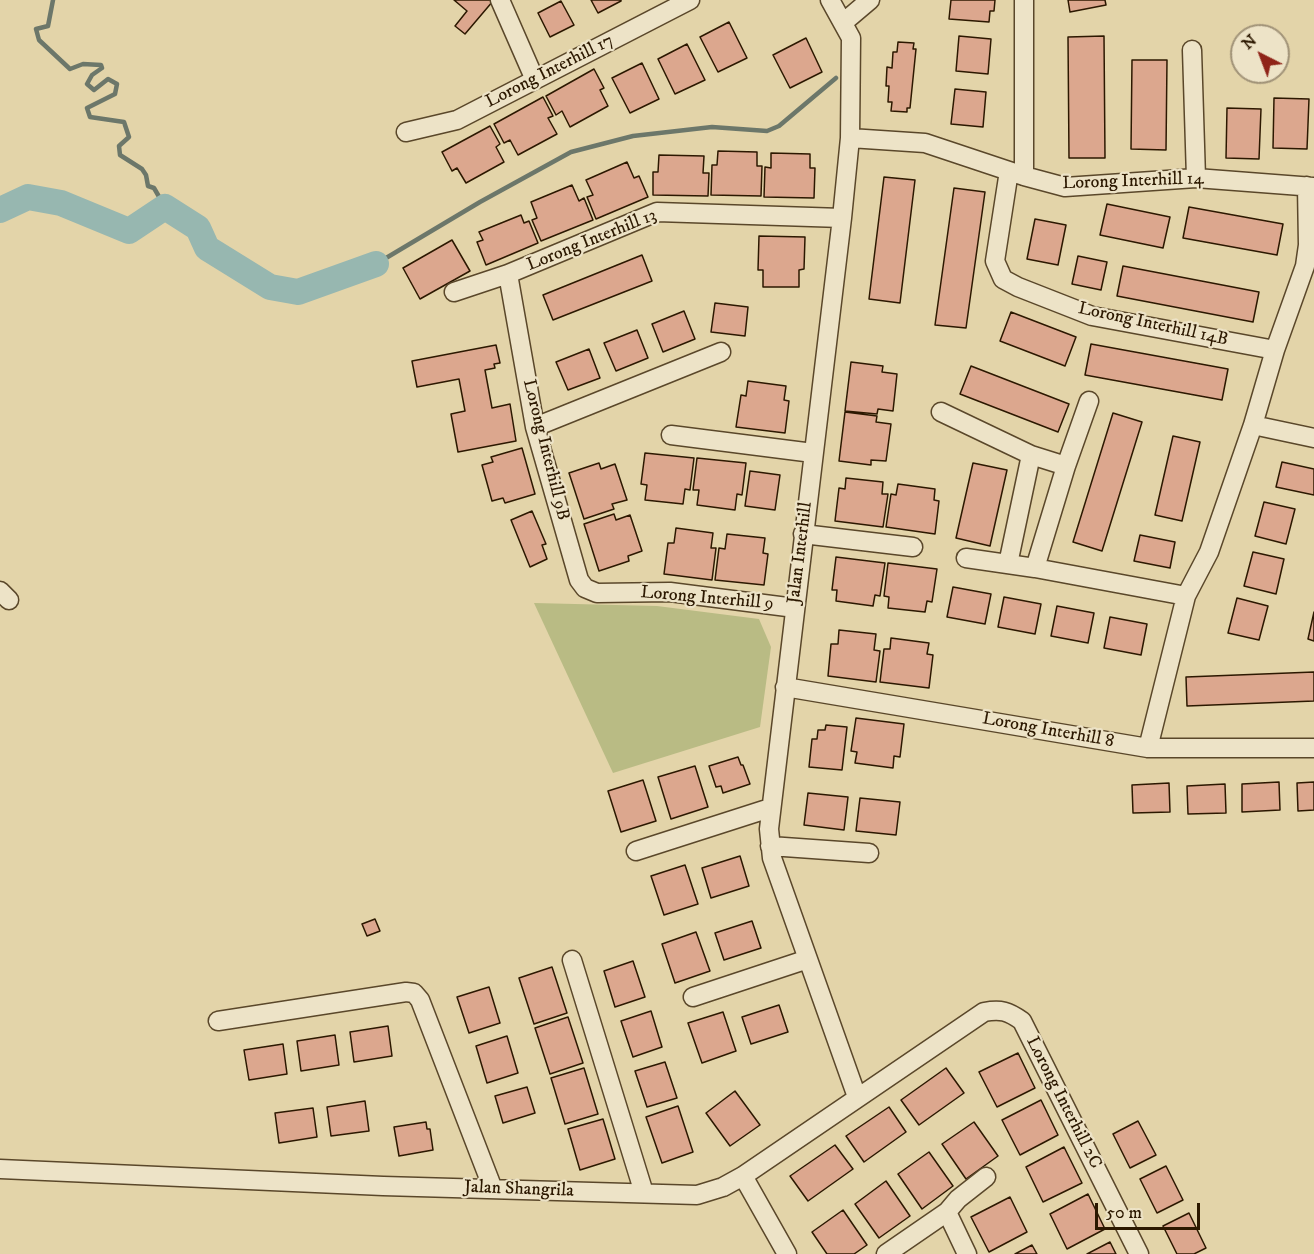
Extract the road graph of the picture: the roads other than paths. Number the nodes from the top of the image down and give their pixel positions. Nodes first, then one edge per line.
1 (500, 0) edge
2 (690, 0) edge
3 (830, 0) edge
4 (870, 0) edge
5 (1023, 0) edge
6 (844, 22) junction
7 (1192, 50) dead end
8 (535, 80) junction
9 (406, 132) dead end
10 (850, 138) junction
11 (1016, 173) junction
12 (1196, 178) junction
13 (1310, 187) edge
14 (842, 218) junction
15 (508, 274) junction
16 (454, 292) dead end
17 (1275, 350) junction
18 (721, 352) dead end
19 (1089, 401) dead end
20 (941, 412) dead end
21 (1253, 425) junction
22 (535, 427) junction
23 (671, 435) dead end
24 (1314, 438) edge
25 (813, 453) junction
26 (1031, 455) junction
27 (1066, 466) junction
28 (803, 534) junction
29 (913, 547) dead end
30 (966, 558) dead end
31 (1008, 564) junction
32 (1035, 568) junction
33 (585, 588) joint
34 (1185, 596) junction
35 (795, 608) junction
36 (785, 687) junction
37 (1148, 748) junction
38 (1314, 748) edge
39 (770, 808) junction
40 (770, 846) junction
41 (636, 851) dead end
42 (869, 853) dead end
43 (808, 959) junction
44 (572, 960) dead end
45 (693, 997) dead end
46 (984, 1012) joint
47 (218, 1021) dead end
48 (857, 1097) junction
49 (0, 1169) edge
50 (743, 1176) junction
51 (986, 1177) dead end
52 (493, 1189) junction
53 (644, 1193) junction
54 (947, 1212) junction
55 (787, 1254) edge
56 (886, 1254) edge
57 (968, 1254) edge
58 (1139, 1254) edge

1 - 8 street
2 - 8 street, Lorong Interhill 17
3 - 6 street, Jalan Interhill
4 - 6 street
5 - 11 street, Lorong Interhill 14B
6 - 10 street, Jalan Interhill
7 - 12 street
8 - 9 street, Lorong Interhill 17
10 - 11 street, Lorong Interhill 14
10 - 14 street, Jalan Interhill
11 - 12 street, Lorong Interhill 14
11 - 17 street, Lorong Interhill 14B
12 - 13 street, Lorong Interhill 14
13 - 17 street
14 - 15 street, Lorong Interhill 13
14 - 25 street, Jalan Interhill
15 - 16 street, Lorong Interhill 13
15 - 22 street, Lorong Interhill 9B
17 - 21 street
18 - 22 street
19 - 27 street
20 - 26 street
21 - 24 street
21 - 34 street
22 - 33 street, Lorong Interhill 9B
23 - 25 street
25 - 28 street, Jalan Interhill
26 - 27 street
26 - 31 street
27 - 32 street
28 - 29 street
28 - 35 street, Jalan Interhill
30 - 31 street
31 - 32 street
32 - 34 street
33 - 35 street, Lorong Interhill 9
34 - 37 street
35 - 36 street, Jalan Interhill
36 - 37 street, Lorong Interhill 8
36 - 39 street, Jalan Interhill
37 - 38 street, Lorong Interhill 8
39 - 40 street, Jalan Interhill
39 - 41 street
40 - 42 street
40 - 43 street, Jalan Interhill
43 - 45 street
43 - 48 street, Jalan Interhill
44 - 53 street
46 - 48 street, Jalan Shangrila
46 - 58 street, Lorong Interhill 2C
47 - 52 street
48 - 50 street, Jalan Shangrila
49 - 52 street, Jalan Shangrila
50 - 53 street, Jalan Shangrila
50 - 55 street
51 - 54 street
52 - 53 street, Jalan Shangrila
54 - 56 street
54 - 57 street

